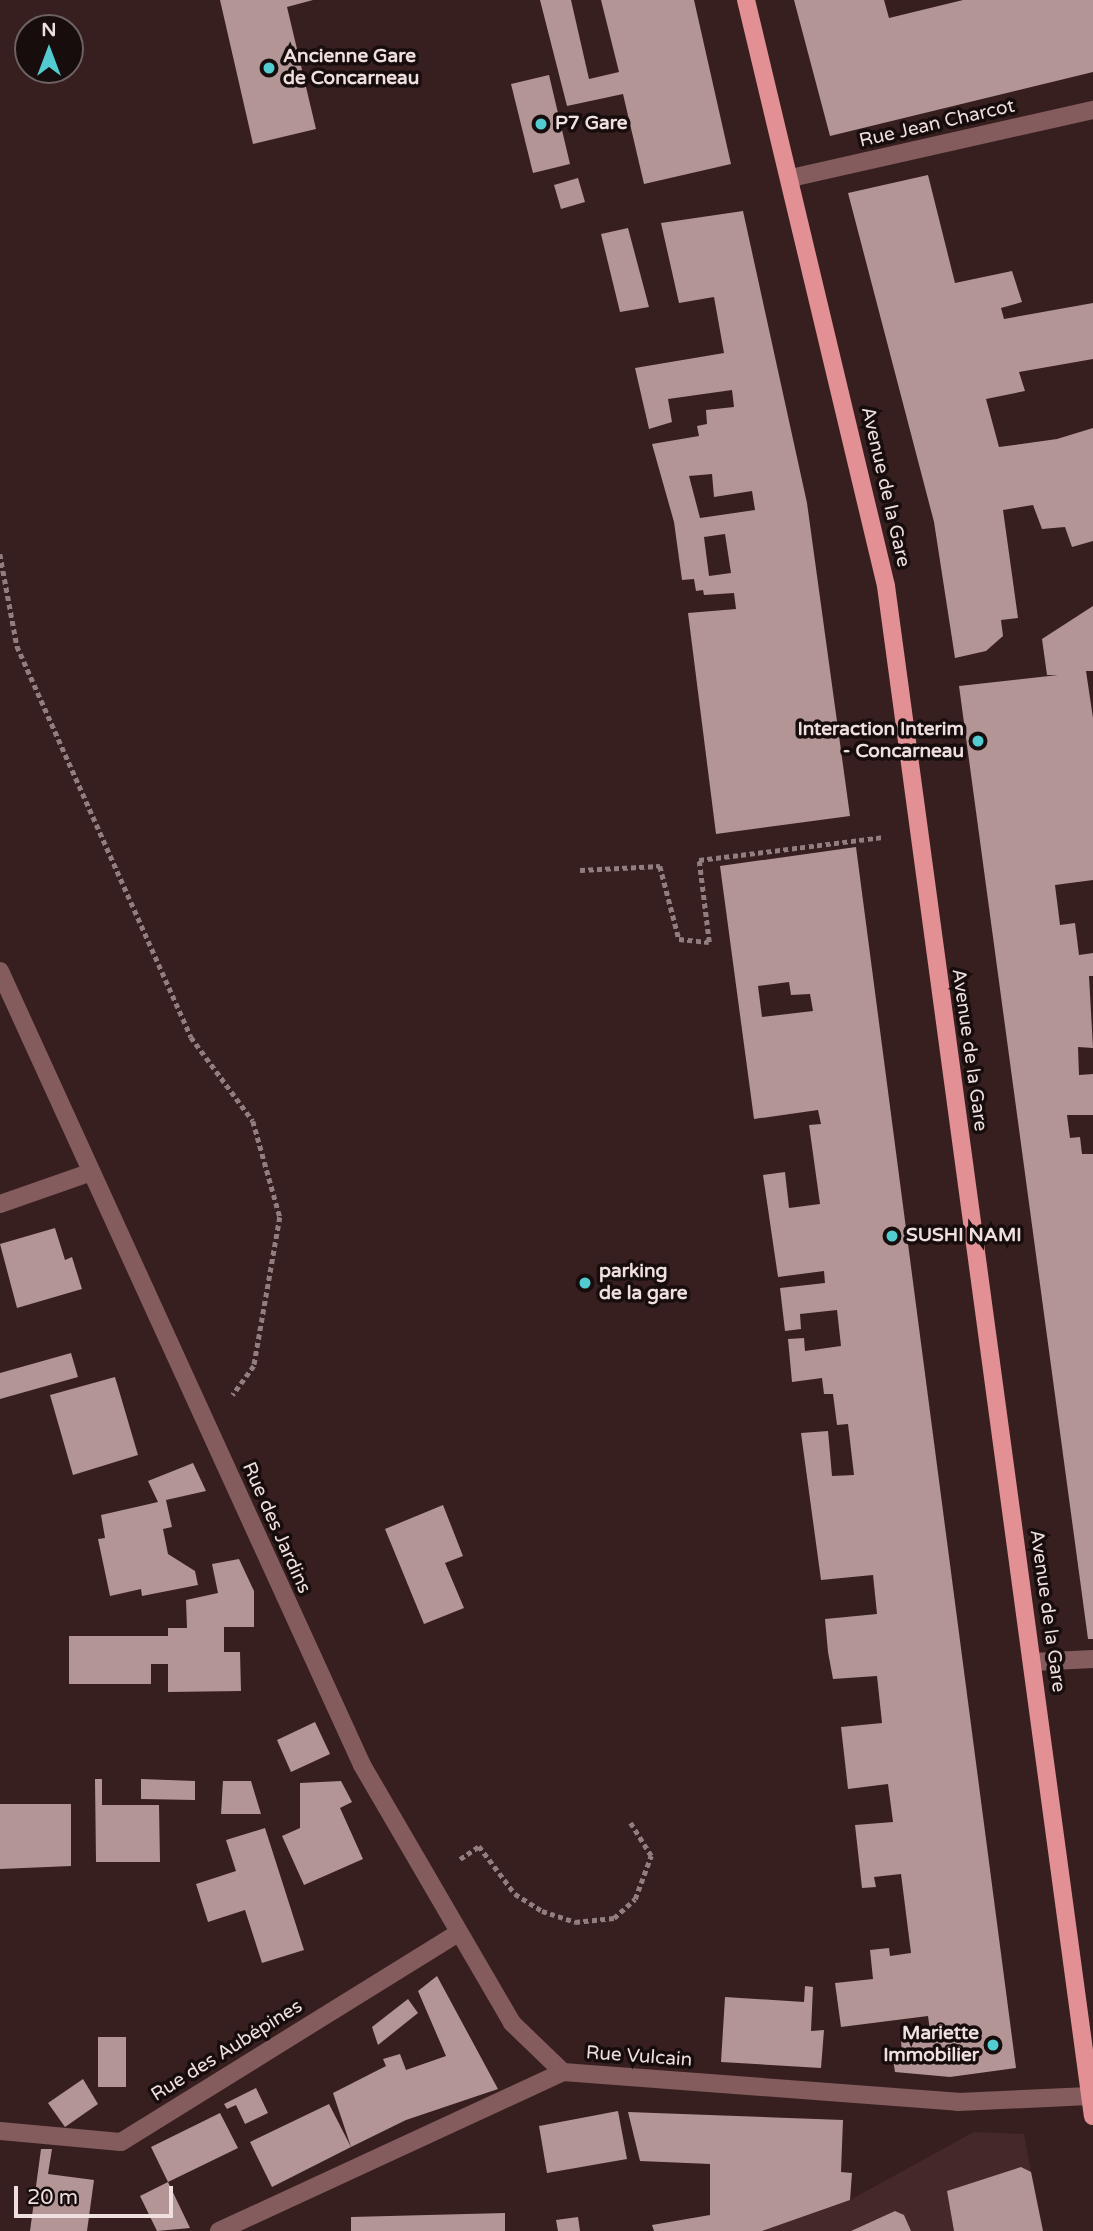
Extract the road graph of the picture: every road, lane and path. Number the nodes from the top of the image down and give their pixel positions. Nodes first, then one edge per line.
1 (746, 0) edge
2 (1093, 110) edge
3 (791, 178) junction
4 (0, 554) edge
5 (919, 833) junction
6 (580, 870) dead end
7 (0, 971) edge
8 (92, 1172) junction
9 (0, 1204) edge
10 (209, 1430) junction
11 (1093, 1659) edge
12 (1033, 1662) junction
13 (630, 1823) dead end
14 (427, 1879) junction
15 (458, 1933) junction
16 (563, 2072) junction
17 (1089, 2096) junction
18 (1093, 2116) edge
19 (0, 2131) edge
20 (219, 2231) edge

1 - 3 main road, Avenue de la Gare
2 - 3 street, Rue Jean Charcot
3 - 5 main road, Avenue de la Gare
4 - 10 path
5 - 6 path
5 - 12 main road, Avenue de la Gare
7 - 8 street, Rue des Jardins
8 - 9 street
8 - 10 street, Rue des Jardins
10 - 14 street, Rue des Jardins
11 - 12 street
12 - 17 main road, Avenue de la Gare
13 - 14 path
14 - 15 street, Rue des Jardins
15 - 16 street, Rue des Jardins
15 - 19 street, Rue des Aubépines
16 - 17 street, Rue Vulcain
16 - 20 street, Rue Vulcain
17 - 18 main road, Avenue de la Gare

